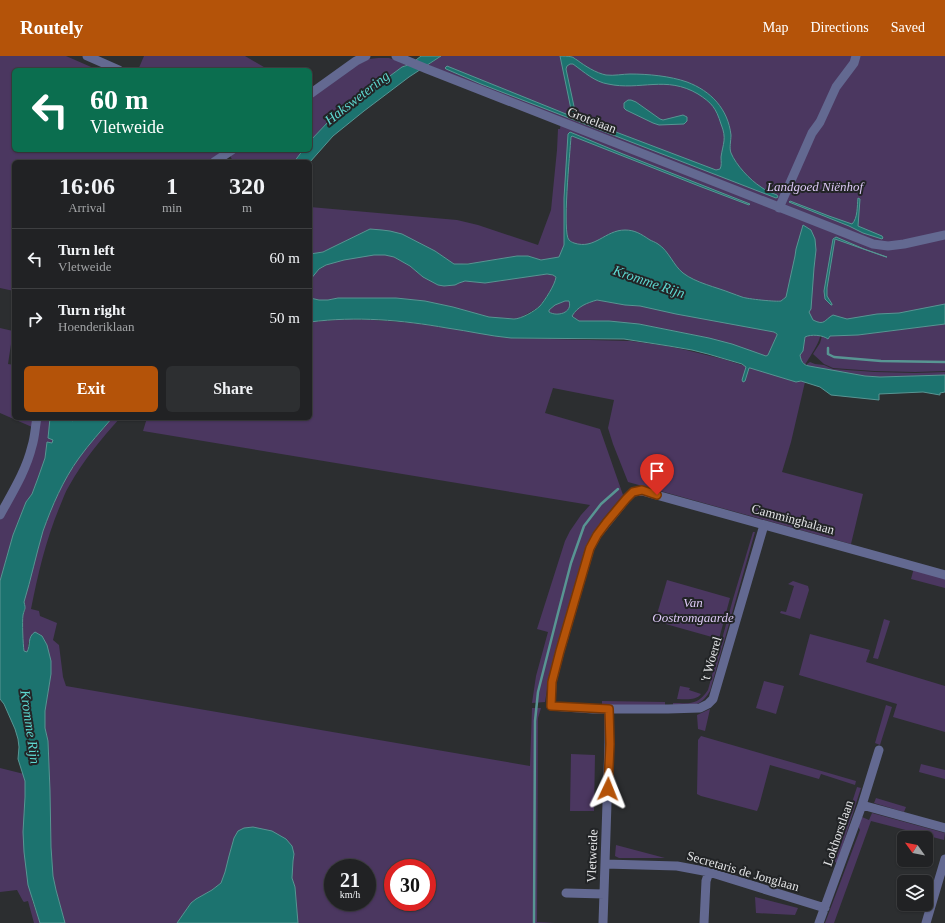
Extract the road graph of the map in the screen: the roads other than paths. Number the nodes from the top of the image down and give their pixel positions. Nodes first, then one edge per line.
1 (87, 56) edge
2 (366, 56) edge
3 (396, 56) edge
4 (856, 56) edge
5 (114, 68) edge
6 (312, 93) edge
7 (229, 152) edge
8 (217, 160) edge
9 (779, 208) junction
10 (945, 235) edge
11 (37, 420) edge
12 (0, 515) edge
13 (764, 525) junction
14 (945, 575) edge
15 (609, 709) junction
16 (878, 750) dead end
17 (862, 805) junction
18 (945, 828) edge
19 (945, 859) edge
20 (605, 864) junction
21 (709, 872) junction
22 (566, 893) dead end
23 (604, 894) junction
24 (825, 908) junction
25 (603, 923) edge
26 (704, 923) edge
27 (819, 923) edge
28 (926, 923) edge

1 - 5 street
2 - 6 street
3 - 9 street, Grotelaan
4 - 9 street
7 - 8 street
9 - 10 street, Grotelaan
11 - 12 street
13 - 14 street, Camminghalaan
13 - 15 street, 't Woerel
13 - 15 street, Camminghalaan
15 - 20 street, Vletweide
16 - 17 street, Lokhorstlaan
17 - 18 street
17 - 24 street, Lokhorstlaan
19 - 28 street
20 - 21 street, Secretaris de Jonglaan
20 - 23 street, Vletweide
21 - 24 street, Secretaris de Jonglaan
21 - 26 street
22 - 23 street, Vletweide
23 - 25 street, Vletweide
24 - 27 street, Lokhorstlaan

